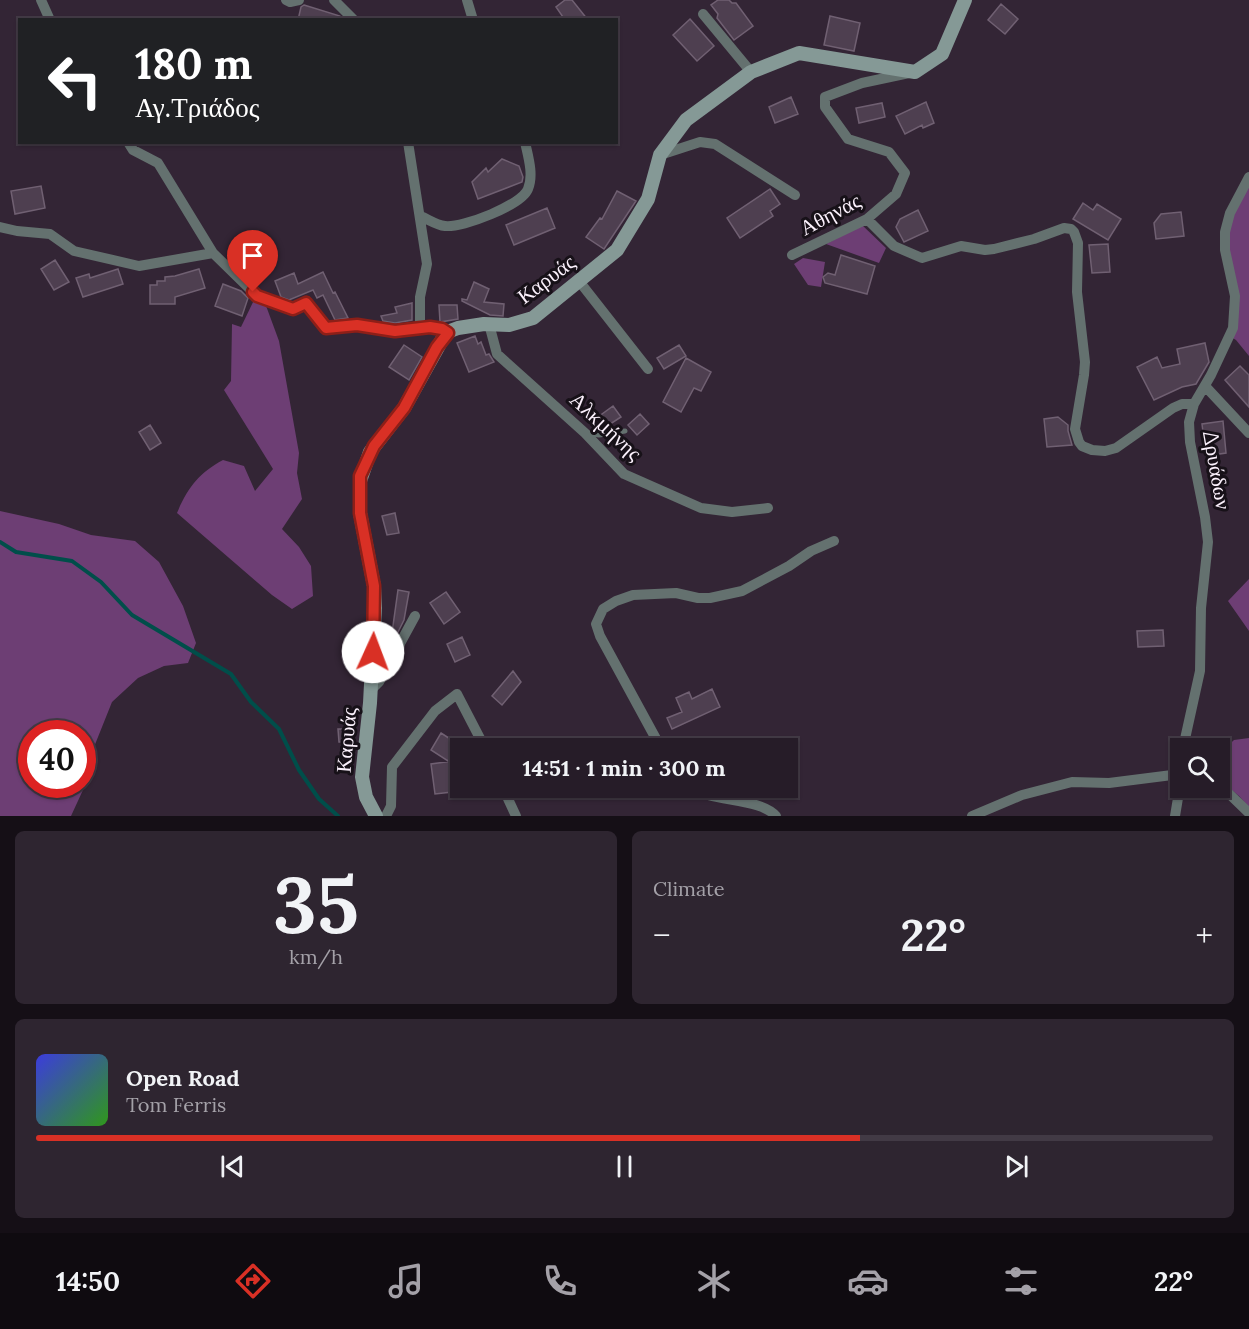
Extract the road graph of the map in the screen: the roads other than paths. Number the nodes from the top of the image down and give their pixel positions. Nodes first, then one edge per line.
1 (41, 0) edge
2 (286, 0) edge
3 (299, 0) edge
4 (334, 0) edge
5 (467, 0) edge
6 (965, 0) edge
7 (703, 14) dead end
8 (49, 18) edge
9 (352, 18) edge
10 (472, 18) edge
11 (751, 72) junction
12 (915, 72) junction
13 (129, 144) edge
14 (408, 144) edge
15 (525, 144) edge
16 (660, 155) junction
17 (1249, 177) edge
18 (795, 195) dead end
19 (420, 216) junction
20 (867, 219) junction
21 (0, 227) edge
22 (213, 253) junction
23 (792, 255) dead end
24 (579, 281) junction
25 (489, 324) junction
26 (420, 328) junction
27 (448, 333) junction
28 (648, 369) dead end
29 (1205, 386) junction
30 (1194, 404) junction
31 (625, 431) dead end
32 (585, 433) junction
33 (1249, 434) edge
34 (768, 508) dead end
35 (834, 541) dead end
36 (415, 616) dead end
37 (370, 691) junction
38 (480, 738) edge
39 (656, 738) edge
40 (1185, 738) edge
41 (1170, 775) edge
42 (1230, 795) edge
43 (508, 798) edge
44 (719, 798) edge
45 (1178, 798) edge
46 (1249, 813) edge
47 (376, 816) edge
48 (386, 816) edge
49 (516, 816) edge
50 (776, 816) edge
51 (972, 816) edge
52 (1175, 816) edge

1 - 8 street
2 - 3 street
4 - 9 street
5 - 10 street
6 - 12 street
7 - 11 street
11 - 12 street, Καρυάς
11 - 16 street, Καρυάς
12 - 20 street, Αθηνάς
13 - 22 street
14 - 19 street
15 - 19 street
16 - 18 street
16 - 24 street, Καρυάς
17 - 29 street, Δρυάδων
19 - 26 street
20 - 23 street, Αθηνάς
20 - 30 street
21 - 22 street
22 - 26 street
24 - 25 street, Καρυάς
24 - 28 street
25 - 27 street, Καρυάς
25 - 32 street, Αλκμήνης
26 - 27 street
27 - 37 street, Καρυάς
29 - 30 street, Δρυάδων
29 - 33 street
30 - 40 street, Δρυάδων
31 - 32 lane
32 - 34 street, Αλκμήνης
35 - 39 street
36 - 37 street
37 - 47 street, Καρυάς
38 - 48 street
41 - 51 street
42 - 46 street
43 - 49 street
44 - 50 street
45 - 52 street

